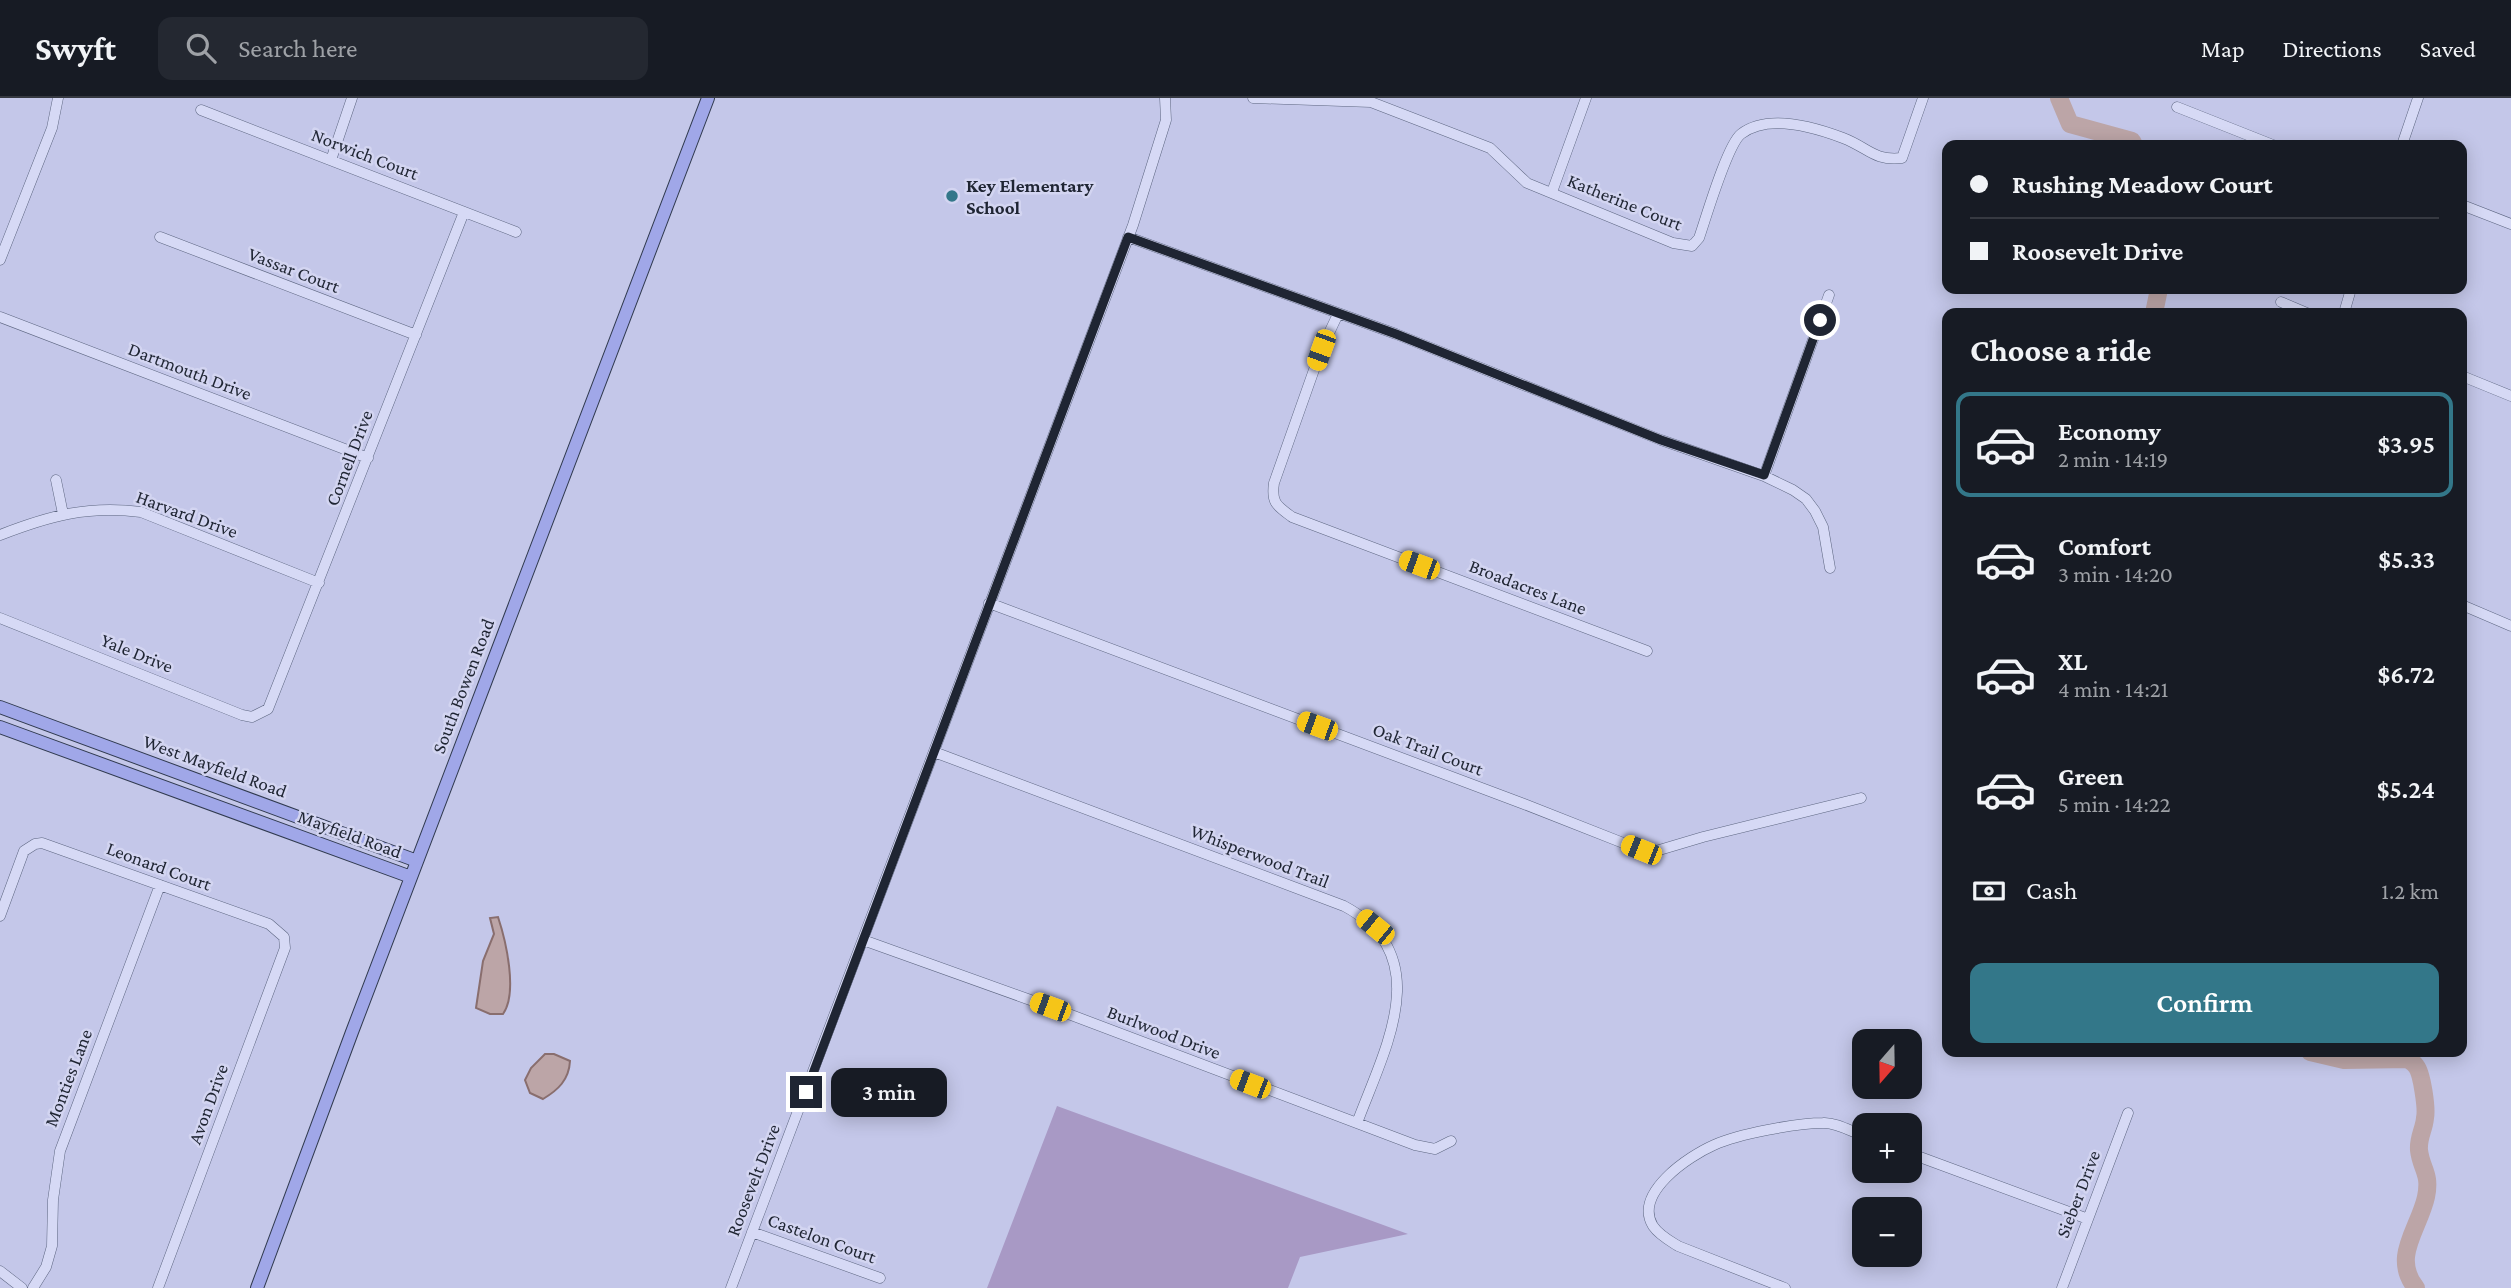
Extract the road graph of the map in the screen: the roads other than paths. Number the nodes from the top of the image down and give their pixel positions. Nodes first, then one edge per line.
1 (58, 98) edge
2 (352, 98) edge
3 (708, 98) edge
4 (1165, 98) edge
5 (1253, 98) edge
6 (1586, 98) edge
7 (1923, 98) edge
8 (2418, 98) edge
9 (2177, 107) dead end
10 (201, 110) dead end
11 (2260, 140) edge
12 (2404, 140) edge
13 (331, 160) junction
14 (1552, 191) junction
15 (2467, 207) edge
16 (464, 212) junction
17 (2511, 224) edge
18 (516, 232) dead end
19 (159, 237) dead end
20 (1128, 237) junction
21 (0, 260) edge
22 (1829, 295) dead end
23 (2281, 302) dead end
24 (2295, 308) edge
25 (1338, 314) junction
26 (0, 317) edge
27 (416, 335) junction
28 (2467, 378) edge
29 (2511, 396) edge
30 (368, 457) junction
31 (1764, 475) junction
32 (56, 480) dead end
33 (63, 514) junction
34 (0, 535) edge
35 (1830, 568) dead end
36 (319, 583) junction
37 (989, 603) junction
38 (2467, 607) edge
39 (0, 618) edge
40 (2511, 626) edge
41 (1647, 651) dead end
42 (0, 707) edge
43 (261, 714) joint
44 (0, 727) edge
45 (934, 752) junction
46 (1861, 799) dead end
47 (417, 860) junction
48 (411, 877) junction
49 (160, 885) junction
50 (0, 916) edge
51 (281, 933) joint
52 (863, 940) junction
53 (2127, 1113) dead end
54 (1357, 1123) junction
55 (1852, 1132) edge
56 (1451, 1141) dead end
57 (1922, 1158) edge
58 (2088, 1219) junction
59 (752, 1232) junction
60 (0, 1271) edge
61 (880, 1278) dead end
62 (22, 1288) edge
63 (33, 1288) edge
64 (158, 1288) edge
65 (257, 1288) edge
66 (731, 1288) edge
67 (1784, 1288) edge
68 (2062, 1288) edge

1 - 21 street
2 - 13 street
3 - 47 main road, South Bowen Road
4 - 20 street, Roosevelt Drive
5 - 14 street, Katherine Court
6 - 14 street
7 - 14 street, Katherine Court
8 - 12 street
9 - 11 street
10 - 13 street, Norwich Court
13 - 16 street, Norwich Court
15 - 17 street
16 - 18 street, Norwich Court
16 - 27 street, Cornell Drive
19 - 27 street, Vassar Court
20 - 25 street
20 - 37 street, Roosevelt Drive
22 - 31 street
23 - 24 street
25 - 31 street
25 - 41 street, Broadacres Lane
26 - 30 street, Dartmouth Drive
27 - 30 street, Cornell Drive
28 - 29 street
30 - 36 street, Cornell Drive
31 - 35 street
32 - 33 street
33 - 34 street, Harvard Drive
33 - 36 street, Harvard Drive
36 - 43 street, Cornell Drive
37 - 45 street, Roosevelt Drive
37 - 46 street, Oak Trail Court
38 - 40 street
39 - 43 street, Yale Drive
42 - 47 main road, West Mayfield Road
44 - 48 main road, Mayfield Road
45 - 52 street, Roosevelt Drive
45 - 54 street, Whisperwood Trail
47 - 48 main road, South Bowen Road
48 - 65 main road, South Bowen Road
49 - 50 street, Leonard Court
49 - 51 street, Leonard Court
49 - 63 street, Monties Lane
51 - 64 street, Avon Drive
52 - 54 street, Burlwood Drive
52 - 59 street, Roosevelt Drive
53 - 58 street, Sieber Drive
54 - 56 street, Burlwood Drive
55 - 67 street
57 - 58 street
58 - 68 street, Sieber Drive
59 - 61 street, Castelon Court
59 - 66 street, Roosevelt Drive
60 - 62 street

